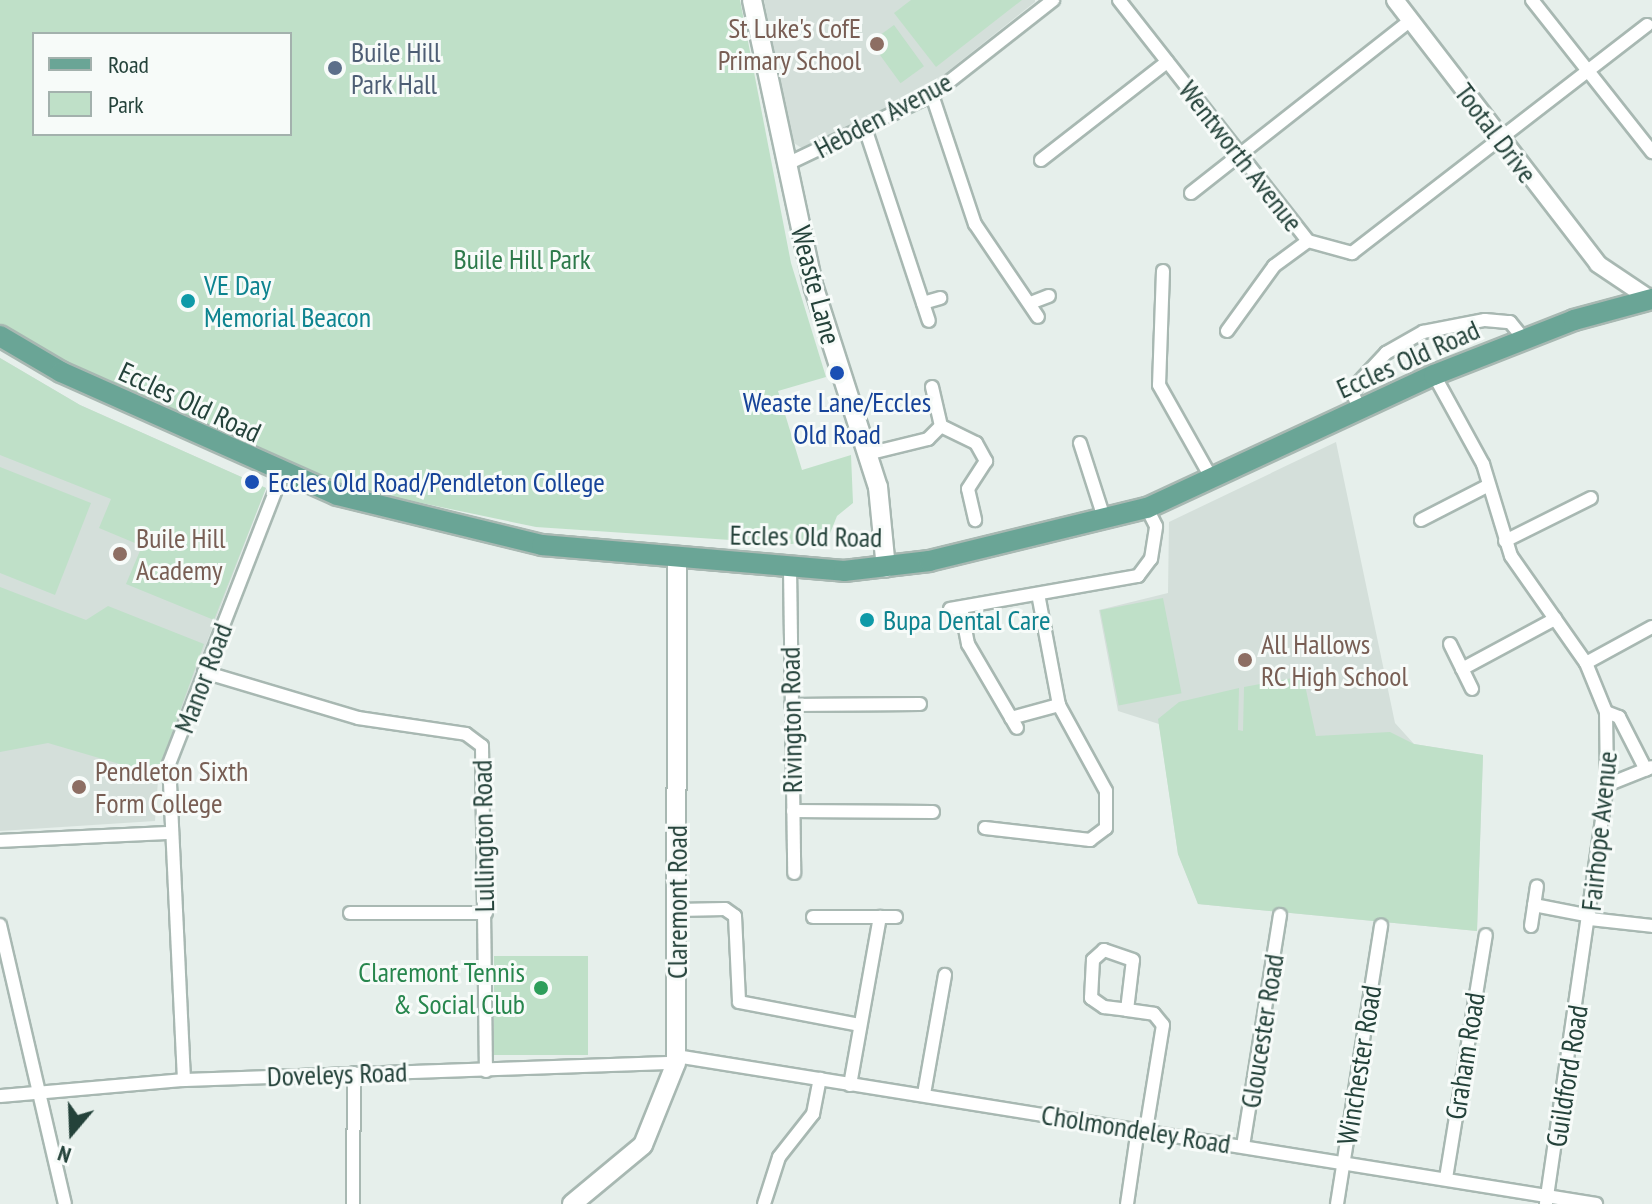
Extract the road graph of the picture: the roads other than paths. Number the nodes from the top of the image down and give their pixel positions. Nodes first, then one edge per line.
1 (752, 0) edge
2 (1053, 0) edge
3 (1119, 0) edge
4 (1395, 0) edge
5 (1532, 0) edge
6 (1411, 20) junction
7 (1647, 25) dead end
8 (1167, 62) junction
9 (1588, 71) junction
10 (932, 95) junction
11 (865, 128) junction
12 (1499, 139) junction
13 (1652, 152) edge
14 (1241, 155) junction
15 (1041, 160) dead end
16 (785, 165) junction
17 (1191, 193) dead end
18 (1308, 241) junction
19 (1598, 264) junction
20 (1163, 271) dead end
21 (1049, 296) dead end
22 (940, 298) dead end
23 (1651, 299) edge
24 (1033, 302) junction
25 (923, 303) junction
26 (1618, 306) junction
27 (1038, 317) dead end
28 (929, 321) dead end
29 (1227, 331) dead end
30 (0, 336) edge
31 (1524, 339) junction
32 (1434, 375) junction
33 (932, 387) dead end
34 (1360, 410) junction
35 (941, 426) junction
36 (1080, 443) dead end
37 (867, 454) junction
38 (281, 476) junction
39 (1212, 479) junction
40 (1489, 485) junction
41 (1591, 498) dead end
42 (1147, 508) junction
43 (975, 520) dead end
44 (1421, 520) dead end
45 (1105, 521) junction
46 (1505, 541) junction
47 (677, 560) junction
48 (790, 568) junction
49 (886, 568) junction
50 (1038, 594) junction
51 (1555, 619) junction
52 (1652, 627) edge
53 (1450, 644) dead end
54 (1586, 663) junction
55 (1462, 669) junction
56 (204, 672) junction
57 (1472, 689) dead end
58 (920, 704) dead end
59 (791, 705) junction
60 (1059, 705) junction
61 (1606, 712) junction
62 (1649, 768) edge
63 (1607, 785) junction
64 (793, 811) junction
65 (933, 812) dead end
66 (985, 828) dead end
67 (172, 833) junction
68 (0, 841) edge
69 (794, 873) dead end
70 (1537, 886) dead end
71 (1534, 905) junction
72 (677, 910) junction
73 (350, 913) dead end
74 (486, 913) junction
75 (1280, 915) dead end
76 (813, 917) dead end
77 (880, 917) junction
78 (896, 917) dead end
79 (1590, 918) junction
80 (0, 925) edge
81 (1381, 925) dead end
82 (1531, 926) dead end
83 (1652, 926) edge
84 (1486, 935) dead end
85 (1586, 948) joint
86 (945, 975) dead end
87 (1127, 1010) junction
88 (860, 1025) junction
89 (676, 1060) junction
90 (486, 1071) junction
91 (354, 1073) junction
92 (820, 1079) junction
93 (184, 1080) junction
94 (850, 1085) junction
95 (36, 1088) junction
96 (924, 1094) junction
97 (0, 1096) edge
98 (1142, 1129) junction
99 (1243, 1146) junction
100 (1343, 1162) junction
101 (1446, 1178) junction
102 (1547, 1200) edge
103 (65, 1204) edge
104 (353, 1204) edge
105 (572, 1204) edge
106 (764, 1204) edge
107 (1127, 1204) edge
108 (1337, 1204) edge
109 (1596, 1204) edge

1 - 16 main road, Weaste Lane
2 - 10 street, Hebden Avenue
3 - 8 street, Wentworth Avenue
4 - 6 street, Tootal Drive
5 - 9 street
6 - 12 street, Tootal Drive
6 - 14 street
7 - 9 street, Wentworth Avenue
8 - 14 street, Wentworth Avenue
8 - 15 street
9 - 12 street, Wentworth Avenue
9 - 13 street
10 - 11 street, Hebden Avenue
10 - 24 street
11 - 16 street, Hebden Avenue
11 - 25 street
12 - 18 street, Wentworth Avenue
12 - 19 street, Tootal Drive
14 - 17 street
14 - 18 street, Wentworth Avenue
16 - 37 main road, Weaste Lane
18 - 29 street
19 - 23 street, Tootal Drive
19 - 26 street, Tootal Drive
20 - 39 street
21 - 24 street
22 - 25 street
23 - 26 main road, Eccles Old Road
24 - 27 street
25 - 28 street
26 - 31 main road, Eccles Old Road
30 - 38 main road, Eccles Old Road
31 - 32 main road, Eccles Old Road
31 - 34 street
32 - 34 main road, Eccles Old Road
32 - 40 street, Fairhope Avenue
33 - 35 street
34 - 39 main road, Eccles Old Road
35 - 37 street
35 - 43 street
36 - 45 street
37 - 49 main road, Weaste Lane
38 - 47 main road, Eccles Old Road
38 - 56 street, Manor Road
39 - 42 main road, Eccles Old Road
40 - 44 street
40 - 46 street, Fairhope Avenue
41 - 46 street
42 - 45 main road, Eccles Old Road
42 - 50 street
45 - 49 main road, Eccles Old Road
46 - 51 street, Fairhope Avenue
47 - 48 main road, Eccles Old Road
47 - 72 main road, Claremont Road
48 - 49 main road, Eccles Old Road
48 - 59 street, Rivington Road
50 - 60 street
50 - 60 street
51 - 54 street, Fairhope Avenue
51 - 55 street
52 - 54 street
53 - 55 street
54 - 61 street, Fairhope Avenue
55 - 57 street
56 - 67 street, Manor Road
56 - 74 street, Lullington Road
58 - 59 street
59 - 64 street, Rivington Road
60 - 66 street
61 - 62 street
61 - 63 street, Fairhope Avenue
62 - 63 street
63 - 79 street, Fairhope Avenue
64 - 65 street
64 - 69 street, Rivington Road
67 - 68 street
67 - 93 street, Manor Road
70 - 71 street
71 - 79 street
71 - 82 street
72 - 88 street
72 - 89 main road, Claremont Road
73 - 74 street
74 - 90 street, Lullington Road
75 - 99 street, Gloucester Road
76 - 77 street
77 - 78 street
77 - 88 street
79 - 83 street
79 - 85 street, Fairhope Avenue
80 - 95 street
81 - 100 street, Winchester Road
84 - 101 street, Graham Road
85 - 102 street, Guildford Road
86 - 96 street
87 - 87 street
87 - 98 street
88 - 94 street
89 - 90 street, Doveleys Road
89 - 92 street, Cholmondeley Road
89 - 105 main road, Claremont Road
90 - 91 street, Doveleys Road
91 - 93 street, Doveleys Road
91 - 104 street
92 - 94 street, Cholmondeley Road
92 - 106 street
93 - 95 street, Doveleys Road
94 - 96 street, Cholmondeley Road
95 - 97 street, Doveleys Road
95 - 103 street
96 - 98 street, Cholmondeley Road
98 - 99 street, Cholmondeley Road
98 - 107 street
99 - 100 street, Cholmondeley Road
100 - 101 street, Cholmondeley Road
100 - 108 street, Winchester Road
101 - 102 street, Cholmondeley Road
102 - 109 street, Cholmondeley Road

